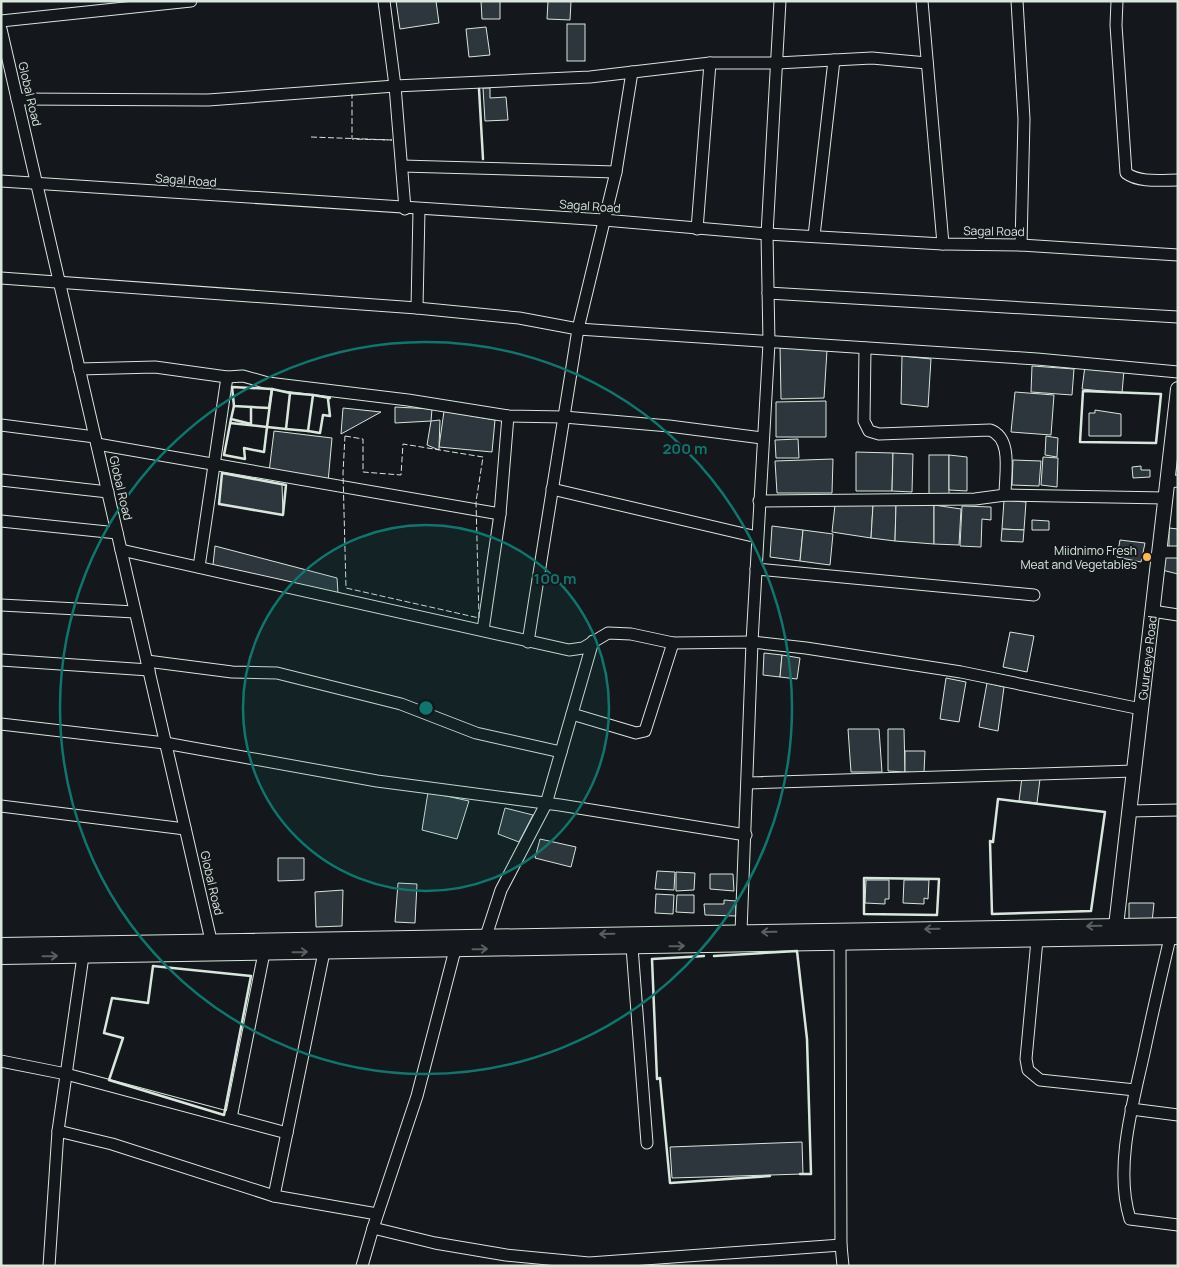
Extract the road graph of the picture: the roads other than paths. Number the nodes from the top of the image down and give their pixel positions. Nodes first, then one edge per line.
1 (191, 1) edge
2 (384, 1) edge
3 (780, 1) edge
4 (922, 1) edge
5 (1017, 1) edge
6 (1117, 1) edge
7 (1, 21) edge
8 (1, 29) edge
9 (3, 45) edge
10 (834, 60) junction
11 (710, 63) junction
12 (777, 63) junction
13 (928, 63) junction
14 (632, 72) junction
15 (395, 86) junction
16 (17, 99) junction
17 (402, 166) junction
18 (616, 172) junction
19 (1178, 180) edge
20 (1, 181) edge
21 (36, 183) junction
22 (405, 209) junction
23 (419, 210) junction
24 (604, 220) junction
25 (698, 229) junction
26 (767, 234) junction
27 (814, 236) junction
28 (943, 244) junction
29 (1021, 245) junction
30 (1178, 255) edge
31 (1, 278) edge
32 (60, 283) junction
33 (768, 293) junction
34 (417, 308) junction
35 (1178, 317) edge
36 (578, 329) junction
37 (769, 343) junction
38 (865, 348) junction
39 (79, 369) junction
40 (1178, 372) edge
41 (227, 377) junction
42 (1178, 389) edge
43 (508, 416) junction
44 (564, 417) junction
45 (1, 425) edge
46 (762, 438) junction
47 (96, 441) junction
48 (214, 466) junction
49 (1, 480) edge
50 (1172, 481) edge
51 (552, 489) junction
52 (108, 492) junction
53 (1005, 495) junction
54 (1165, 498) junction
55 (759, 501) junction
56 (500, 514) junction
57 (1, 521) edge
58 (117, 533) junction
59 (757, 537) junction
60 (121, 550) junction
61 (1159, 552) junction
62 (1178, 552) edge
63 (199, 567) junction
64 (756, 569) junction
65 (1034, 595) dead end
66 (1, 605) edge
67 (1152, 611) junction
68 (135, 612) junction
69 (1178, 615) edge
70 (483, 630) junction
71 (593, 641) junction
72 (528, 642) junction
73 (752, 642) junction
74 (673, 643) junction
75 (1, 660) edge
76 (148, 666) junction
77 (1141, 709) junction
78 (572, 714) junction
79 (1, 724) edge
80 (166, 743) junction
81 (561, 752) junction
82 (1134, 771) junction
83 (748, 783) junction
84 (546, 804) junction
85 (1, 806) edge
86 (1178, 810) edge
87 (1129, 811) junction
88 (185, 829) junction
89 (746, 835) junction
90 (1178, 925) edge
91 (1116, 926) junction
92 (486, 936) junction
93 (740, 938) junction
94 (1174, 938) edge
95 (1037, 940) junction
96 (840, 943) junction
97 (1, 944) edge
98 (212, 947) junction
99 (632, 947) junction
100 (455, 950) junction
101 (324, 952) junction
102 (264, 953) junction
103 (83, 956) junction
104 (1, 957) edge
105 (1, 1060) edge
106 (66, 1074) junction
107 (1136, 1090) junction
108 (1131, 1109) junction
109 (1178, 1115) edge
110 (232, 1118) junction
111 (58, 1131) junction
112 (287, 1133) junction
113 (647, 1143) dead end
114 (274, 1196) junction
115 (377, 1214) junction
116 (1178, 1225) edge
117 (373, 1228) junction
118 (841, 1245) junction
119 (49, 1266) edge
120 (362, 1266) edge
121 (843, 1266) edge

1 - 7 street
2 - 15 street
3 - 12 street
4 - 13 street
5 - 29 street
6 - 19 street
8 - 9 street, Global Road
9 - 16 street, Global Road
10 - 12 street
10 - 13 street
10 - 27 street
11 - 12 street
11 - 14 street
11 - 25 street
12 - 26 street
13 - 28 street
14 - 15 street
14 - 18 street
15 - 16 street
15 - 17 street
16 - 21 street, Global Road
17 - 18 street
17 - 22 street
18 - 24 street
20 - 21 street, Sagal Road
21 - 22 street, Sagal Road
21 - 32 street, Global Road
22 - 23 street, Sagal Road
23 - 24 street, Sagal Road
23 - 34 street
24 - 25 street, Sagal Road
24 - 36 street
25 - 26 street, Sagal Road
26 - 27 street, Sagal Road
26 - 33 street
27 - 28 street, Sagal Road
28 - 29 street, Sagal Road
29 - 30 street, Sagal Road
31 - 32 street
32 - 34 street
32 - 39 street, Global Road
33 - 35 street
33 - 37 street
34 - 36 street
36 - 37 street
36 - 44 street
37 - 38 street
37 - 46 street
38 - 40 street
38 - 53 street
39 - 41 street
39 - 47 street, Global Road
41 - 43 street
41 - 48 street
42 - 50 street, Guureeye Road
43 - 44 street
43 - 56 street
44 - 46 street
44 - 51 street
45 - 47 street
46 - 55 street
47 - 48 street
47 - 52 street, Global Road
48 - 56 street
48 - 63 street
49 - 52 street
50 - 54 street, Guureeye Road
51 - 59 street
51 - 72 street
52 - 58 street, Global Road
53 - 54 street
53 - 55 street
54 - 61 street, Guureeye Road
55 - 59 street
56 - 70 street
57 - 58 street
58 - 60 street, Global Road
59 - 64 street
60 - 63 street
60 - 68 street, Global Road
61 - 62 street
61 - 67 street, Guureeye Road
63 - 70 street
64 - 65 street
64 - 73 street
66 - 68 street
67 - 69 street
67 - 77 street, Guureeye Road
68 - 76 street, Global Road
70 - 72 street
71 - 72 street
71 - 74 street
71 - 78 street
73 - 74 street
73 - 77 street
73 - 83 street
74 - 78 street
75 - 76 street
76 - 80 street, Global Road
76 - 81 street
77 - 82 street, Guureeye Road
78 - 81 street
79 - 80 street
80 - 84 street
80 - 88 street, Global Road
81 - 84 street
82 - 83 street
82 - 87 street, Guureeye Road
83 - 89 street
84 - 89 street
84 - 92 street
85 - 88 street
86 - 87 street
87 - 91 street, Guureeye Road
88 - 98 street, Global Road
89 - 93 street
90 - 91 street
91 -> 93 street
93 -> 92 street
92 - 98 street
93 - 96 street
99 -> 93 street
94 - 95 street
94 - 107 street
95 - 96 street
95 - 107 street
96 - 118 street
97 - 98 street
98 - 102 street
98 - 103 street
100 -> 99 street
99 - 113 street
100 - 101 street
100 - 115 street
102 -> 101 street
101 - 112 street
102 - 110 street
104 -> 103 street
103 - 106 street
105 - 106 street
106 - 110 street
106 - 111 street
107 - 108 street
108 - 109 street
108 - 116 street
110 - 112 street
111 - 114 street
111 - 119 street
112 - 114 street
114 - 115 street
115 - 117 street
117 - 118 street
117 - 120 street
118 - 121 street

